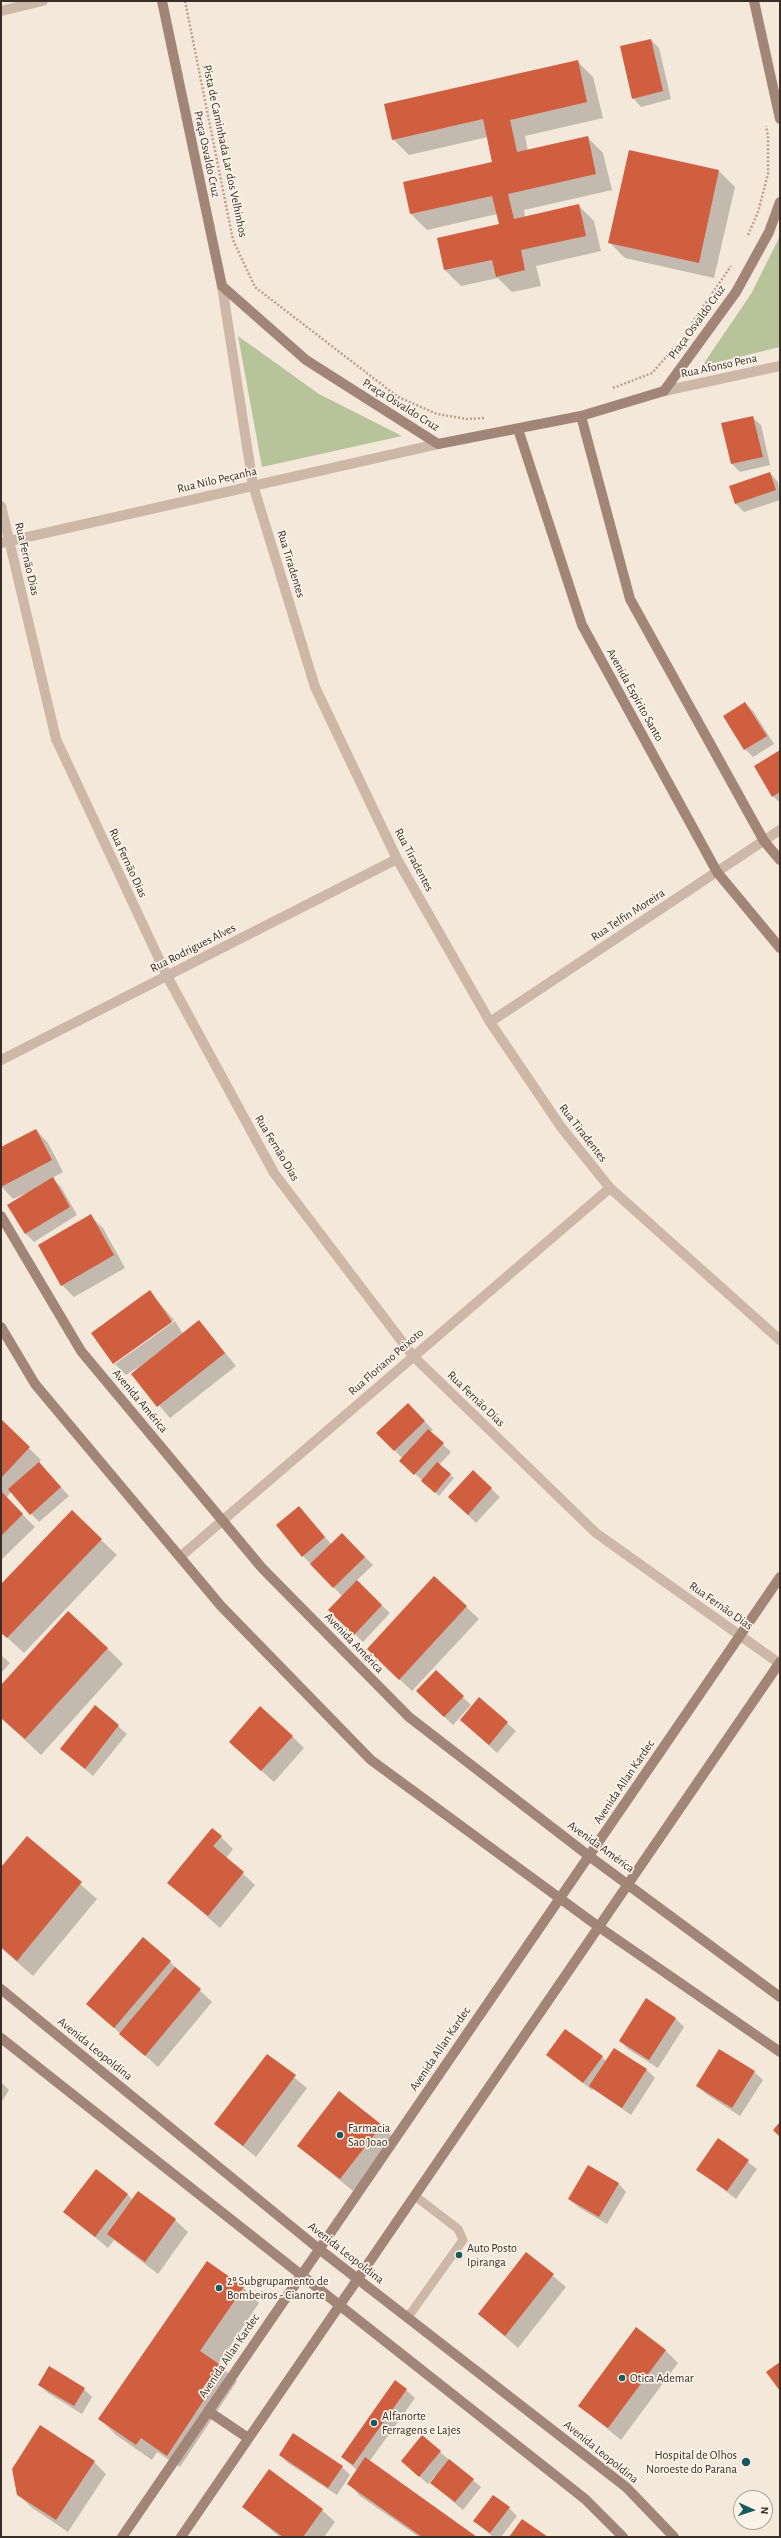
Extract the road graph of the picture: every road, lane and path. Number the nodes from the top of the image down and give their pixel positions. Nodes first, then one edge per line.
1 (43, 1) edge
2 (162, 1) edge
3 (185, 1) edge
4 (754, 1) edge
5 (1, 11) edge
6 (780, 119) edge
7 (765, 122) dead end
8 (780, 202) edge
9 (746, 239) dead end
10 (735, 259) dead end
11 (222, 286) junction
12 (692, 324) dead end
13 (678, 343) dead end
14 (780, 366) edge
15 (610, 389) dead end
16 (664, 391) junction
17 (581, 416) junction
18 (490, 417) dead end
19 (518, 429) junction
20 (438, 444) junction
21 (253, 485) junction
22 (1, 506) edge
23 (5, 543) edge
24 (780, 830) edge
25 (764, 840) junction
26 (397, 859) junction
27 (780, 860) edge
28 (717, 872) junction
29 (780, 948) edge
30 (167, 976) junction
31 (490, 1022) junction
32 (1, 1060) edge
33 (610, 1188) junction
34 (1, 1216) edge
35 (1, 1327) edge
36 (780, 1340) edge
37 (413, 1356) junction
38 (222, 1519) junction
39 (180, 1558) junction
40 (780, 1577) edge
41 (740, 1635) junction
42 (780, 1663) edge
43 (589, 1856) junction
44 (629, 1883) junction
45 (559, 1898) junction
46 (599, 1927) junction
47 (1, 1989) edge
48 (780, 1997) edge
49 (1, 2038) edge
50 (780, 2052) edge
51 (415, 2196) junction
52 (319, 2249) junction
53 (300, 2275) junction
54 (358, 2279) junction
55 (340, 2304) junction
56 (408, 2317) junction
57 (208, 2411) junction
58 (248, 2438) junction
59 (122, 2537) edge
60 (181, 2537) edge
61 (623, 2537) edge
62 (674, 2537) edge

1 - 5 street
2 - 11 main road, Praça Osvaldo Cruz
3 - 18 path, Pista de Caminhada Lar dos Velhinhos
4 - 6 main road
7 - 9 path
8 - 16 main road, Praça Osvaldo Cruz
10 - 12 path
11 - 20 main road, Praça Osvaldo Cruz
11 - 21 street, Rua Tiradentes
13 - 15 path
14 - 16 street, Rua Afonso Pena
16 - 17 main road, Praça Osvaldo Cruz
17 - 19 main road, Praça Osvaldo Cruz
17 - 25 main road
19 - 20 main road, Praça Osvaldo Cruz
19 - 28 main road, Avenida Espírito Santo
20 - 21 street, Rua Nilo Peçanha
21 - 23 street, Rua Nilo Peçanha
21 - 26 street, Rua Tiradentes
22 - 23 street, Rua Fernão Dias
23 - 30 street, Rua Fernão Dias
24 - 25 street, Rua Telfin Moreira
25 - 27 main road
25 - 28 street, Rua Telfin Moreira
26 - 30 street, Rua Rodrigues Alves
26 - 31 street, Rua Tiradentes
28 - 29 main road, Avenida Espírito Santo
28 - 31 street, Rua Telfin Moreira
30 - 32 street, Rua Rodrigues Alves
30 - 37 street, Rua Fernão Dias
31 - 33 street, Rua Tiradentes
33 - 36 street, Rua Tiradentes
33 - 37 street, Rua Floriano Peixoto
34 - 38 main road, Avenida América
35 - 39 main road
37 - 38 street, Rua Floriano Peixoto
37 - 41 street, Rua Fernão Dias
38 - 39 street, Rua Floriano Peixoto
38 - 43 main road, Avenida América
39 - 45 main road
40 - 41 main road, Avenida Allan Kardec
41 - 42 street, Rua Fernão Dias
41 - 43 main road, Avenida Allan Kardec
42 - 44 main road
43 - 44 main road, Avenida América
43 - 45 main road, Avenida Allan Kardec
44 - 46 main road
44 - 48 main road, Avenida América
45 - 46 main road
45 - 52 main road, Avenida Allan Kardec
46 - 50 main road
46 - 51 main road
47 - 52 main road, Avenida Leopoldina
49 - 53 main road
51 - 54 main road
51 - 56 lane
52 - 53 main road, Avenida Allan Kardec
52 - 54 main road, Avenida Leopoldina
53 - 55 main road
53 - 57 main road, Avenida Allan Kardec
54 - 55 main road
54 - 56 main road, Avenida Leopoldina
55 - 58 main road
55 - 61 main road
56 - 62 main road, Avenida Leopoldina
57 - 58 main road
57 - 59 main road, Avenida Allan Kardec
58 - 60 main road

